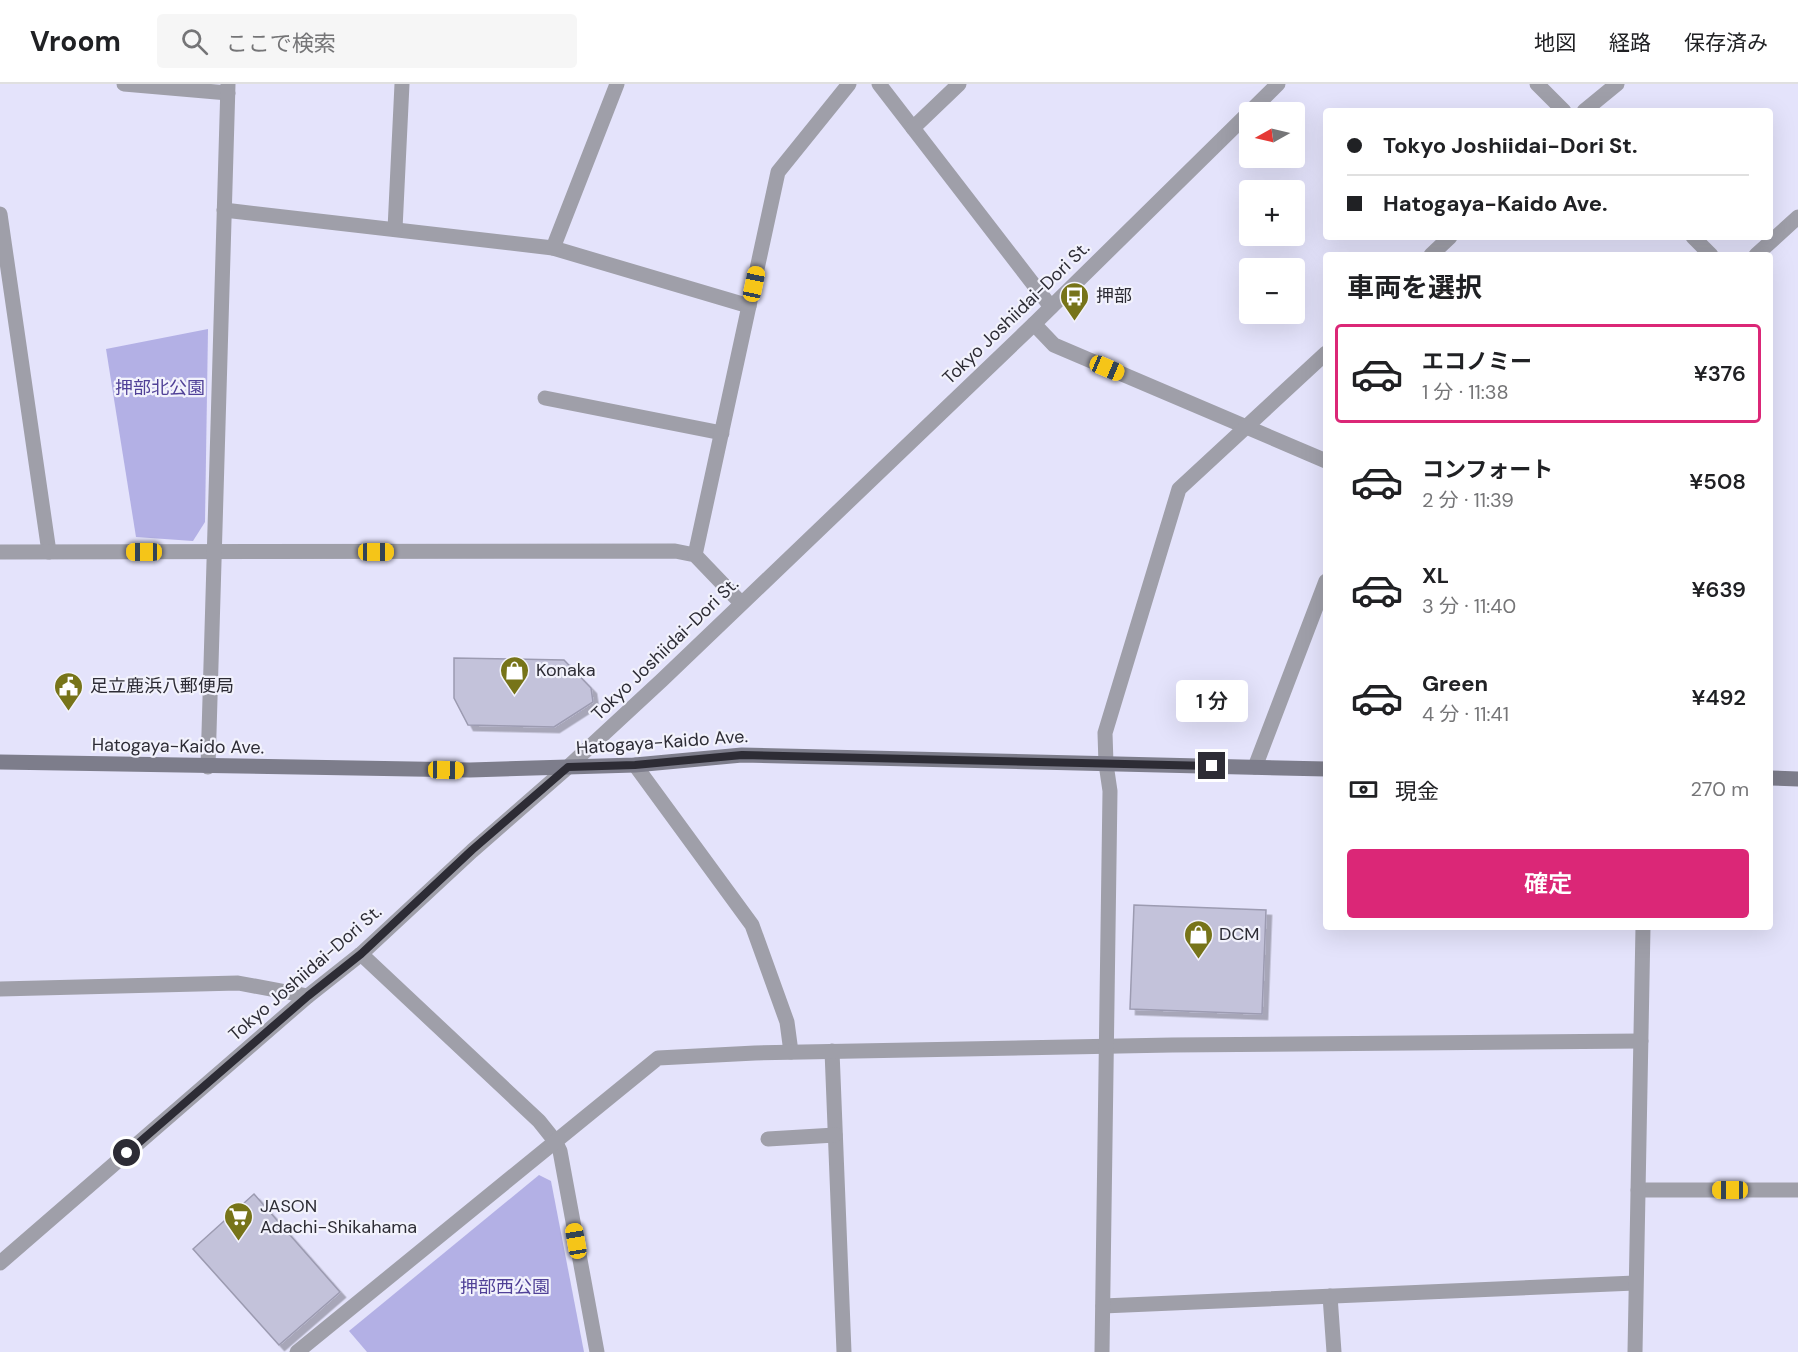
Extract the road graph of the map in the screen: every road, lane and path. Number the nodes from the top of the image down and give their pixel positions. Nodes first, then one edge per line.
1 (124, 84) edge
2 (402, 84) edge
3 (617, 84) edge
4 (849, 84) edge
5 (879, 84) edge
6 (959, 84) edge
7 (1278, 84) edge
8 (1537, 84) edge
9 (1617, 84) edge
10 (228, 88) edge
11 (1561, 108) edge
12 (1588, 108) edge
13 (913, 128) junction
14 (224, 210) junction
15 (0, 214) edge
16 (1796, 222) edge
17 (395, 229) junction
18 (1447, 240) edge
19 (1696, 240) edge
20 (553, 248) junction
21 (1434, 252) edge
22 (1708, 252) edge
23 (1760, 252) edge
24 (749, 306) junction
25 (1050, 307) junction
26 (7, 316) edge
27 (1034, 324) junction
28 (1323, 356) edge
29 (545, 398) dead end
30 (1245, 428) junction
31 (722, 434) junction
32 (1323, 460) edge
33 (0, 552) edge
34 (49, 552) junction
35 (215, 552) junction
36 (695, 555) junction
37 (1323, 589) edge
38 (741, 603) junction
39 (0, 762) edge
40 (1106, 764) junction
41 (635, 765) junction
42 (208, 767) junction
43 (568, 767) junction
44 (1255, 767) junction
45 (1323, 768) edge
46 (1773, 778) edge
47 (1798, 779) edge
48 (1643, 930) edge
49 (361, 954) junction
50 (0, 989) edge
51 (308, 996) junction
52 (1641, 1041) junction
53 (1106, 1046) junction
54 (831, 1051) junction
55 (791, 1052) junction
56 (835, 1135) junction
57 (768, 1139) dead end
58 (555, 1141) junction
59 (1638, 1190) junction
60 (1798, 1190) edge
61 (0, 1263) edge
62 (1635, 1283) junction
63 (1330, 1296) junction
64 (1103, 1306) junction
65 (297, 1352) edge
66 (597, 1352) edge
67 (844, 1352) edge
68 (1102, 1352) edge
69 (1334, 1352) edge
70 (1635, 1352) edge

1 - 10 street
2 - 17 street
3 - 20 street
4 - 24 street
5 - 13 street
6 - 13 street
7 - 25 street, Tokyo Joshiidai-Dori St.
8 - 11 street
9 - 12 street
10 - 14 street
13 - 25 street
14 - 17 street
14 - 35 street
15 - 26 street
16 - 23 street
17 - 20 street
18 - 21 street
19 - 22 street
20 - 24 street
24 - 31 street
25 - 27 street, Tokyo Joshiidai-Dori St.
26 - 34 street
27 - 30 street
27 - 38 street, Tokyo Joshiidai-Dori St.
28 - 30 street
29 - 31 street
30 - 32 street
30 - 40 street
31 - 36 street
33 - 34 street
34 - 35 street
35 - 36 street
35 - 42 street
36 - 38 street
37 - 44 street
38 - 43 street, Tokyo Joshiidai-Dori St.
39 - 42 main road, Hatogaya-Kaido Ave.
40 - 41 main road, Hatogaya-Kaido Ave.
40 - 44 main road, Hatogaya-Kaido Ave.
40 - 53 street
41 - 43 main road, Hatogaya-Kaido Ave.
41 - 55 street
42 - 43 main road, Hatogaya-Kaido Ave.
43 - 49 street, Tokyo Joshiidai-Dori St.
44 - 45 main road, Hatogaya-Kaido Ave.
46 - 47 main road
48 - 52 street
49 - 51 street, Tokyo Joshiidai-Dori St.
49 - 58 street
50 - 51 street
51 - 61 street, Tokyo Joshiidai-Dori St.
52 - 53 street
52 - 59 street
53 - 54 street
53 - 64 street
54 - 55 street
54 - 56 street
55 - 58 street
56 - 57 street
56 - 67 street
58 - 65 street
58 - 66 street
59 - 60 street
59 - 62 street
62 - 63 street
62 - 70 street
63 - 64 street
63 - 69 street
64 - 68 street

